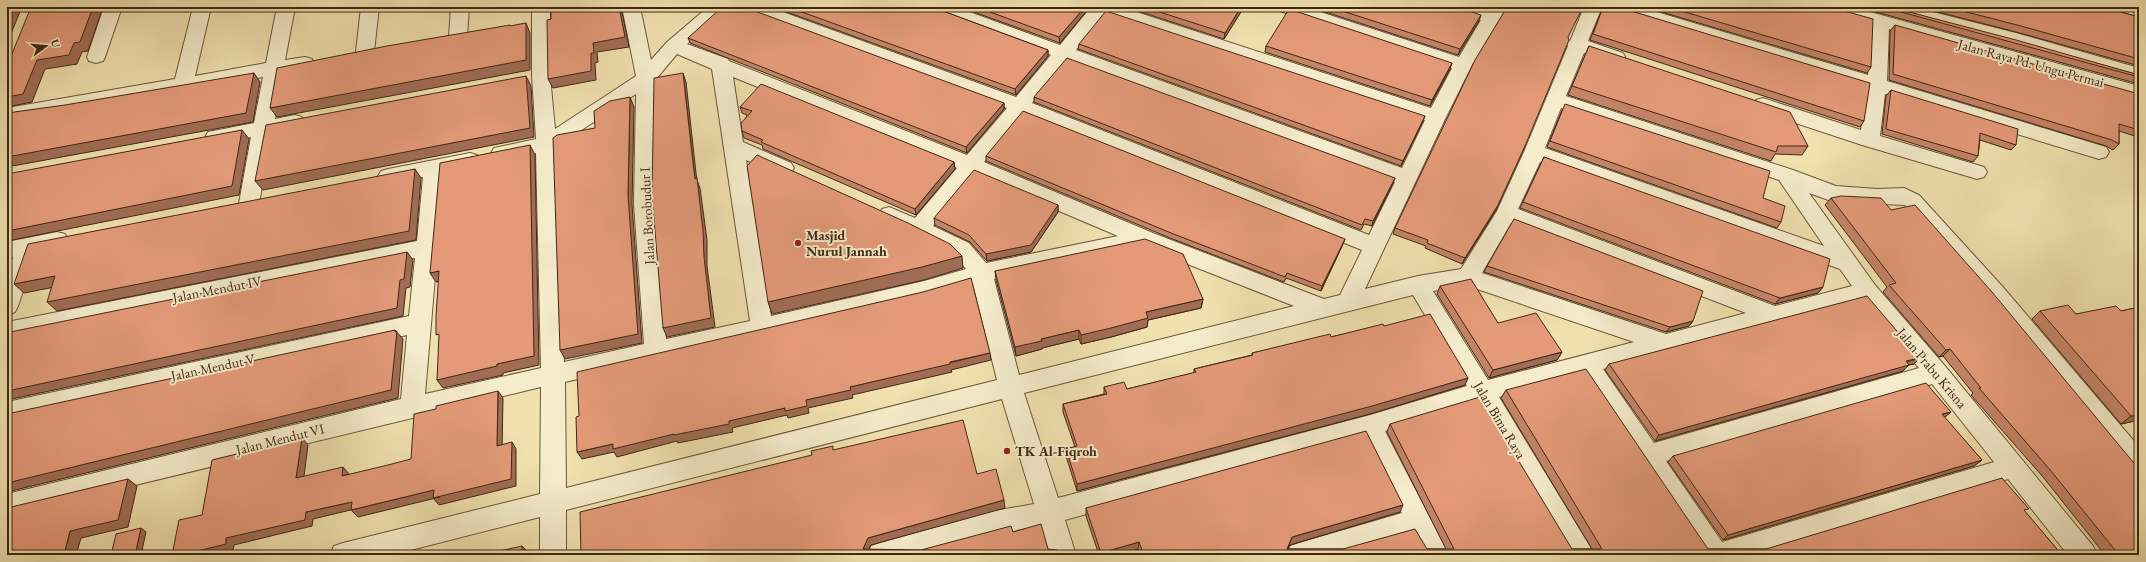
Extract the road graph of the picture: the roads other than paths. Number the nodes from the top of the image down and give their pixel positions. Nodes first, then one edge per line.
1 (113, 7) edge
2 (202, 7) edge
3 (286, 7) edge
4 (370, 7) edge
5 (460, 7) edge
6 (631, 7) edge
7 (719, 7) edge
8 (751, 7) edge
9 (938, 7) edge
10 (1101, 7) edge
11 (1286, 7) edge
12 (1461, 7) edge
13 (1593, 7) edge
14 (1620, 7) edge
15 (1831, 7) edge
16 (2101, 7) edge
17 (1495, 12) edge
18 (1885, 14) edge
19 (536, 17) edge
20 (2139, 17) edge
21 (458, 36) edge
22 (1576, 44) junction
23 (674, 46) junction
24 (366, 52) edge
25 (1063, 53) junction
26 (96, 57) dead end
27 (320, 60) edge
28 (721, 63) junction
29 (1636, 64) edge
30 (1463, 65) junction
31 (274, 69) junction
32 (2139, 75) edge
33 (646, 78) junction
34 (1877, 83) junction
35 (183, 84) junction
36 (2139, 93) edge
37 (1554, 98) junction
38 (1749, 101) edge
39 (1020, 106) junction
40 (7, 115) edge
41 (1436, 117) junction
42 (309, 120) edge
43 (263, 128) junction
44 (1869, 140) junction
45 (193, 141) edge
46 (546, 144) junction
47 (734, 146) junction
48 (1534, 152) junction
49 (2099, 152) dead end
50 (971, 165) junction
51 (434, 167) junction
52 (1977, 172) dead end
53 (1786, 175) junction
54 (805, 178) edge
55 (1407, 178) junction
56 (372, 179) edge
57 (272, 198) edge
58 (869, 206) edge
59 (1506, 213) junction
60 (919, 228) junction
61 (74, 237) edge
62 (1145, 239) junction
63 (28, 246) junction
64 (1375, 246) junction
65 (426, 247) junction
66 (7, 250) edge
67 (1845, 262) junction
68 (981, 273) junction
69 (1468, 277) junction
70 (1418, 285) junction
71 (1867, 291) junction
72 (1348, 302) junction
73 (7, 306) edge
74 (1322, 308) junction
75 (1775, 314) junction
76 (420, 323) junction
77 (762, 326) junction
78 (7, 331) edge
79 (1665, 343) junction
80 (656, 352) junction
81 (1587, 364) junction
82 (1937, 373) junction
83 (553, 376) junction
84 (1010, 386) junction
85 (1483, 391) junction
86 (412, 407) junction
87 (7, 412) edge
88 (1370, 425) junction
89 (1649, 455) junction
90 (2139, 465) edge
91 (2013, 467) junction
92 (552, 503) junction
93 (7, 505) edge
94 (1050, 512) junction
95 (1419, 520) junction
96 (343, 555) edge
97 (554, 555) edge
98 (880, 555) edge
99 (1064, 555) edge
100 (1299, 555) edge
101 (1436, 555) edge
102 (1582, 555) edge
103 (1717, 555) edge
104 (2084, 555) edge

1 - 26 street
2 - 35 street
3 - 31 street
4 - 24 street
5 - 21 street
6 - 33 street, Jalan Borobudur I
7 - 23 street
8 - 39 street
9 - 25 street
10 - 25 street
10 - 41 street
11 - 30 street
12 - 17 street
13 - 22 street
14 - 34 street
15 - 18 street, Jalan Raya Pd. Ungu Permai
16 - 20 street
17 - 30 street
18 - 32 street, Jalan Raya Pd. Ungu Permai
18 - 34 street
18 - 36 street, Jalan Raya Pd. Ungu Permai
19 - 46 street
22 - 29 street
22 - 37 street
23 - 28 street
23 - 33 street
25 - 39 street
25 - 55 street
27 - 31 street
28 - 47 street
28 - 50 street
30 - 41 street
31 - 35 street
31 - 43 street
33 - 46 street
33 - 80 street, Jalan Borobudur I
34 - 44 street
34 - 49 street
35 - 40 street
37 - 48 street
37 - 53 street
38 - 44 street
39 - 50 street
39 - 64 street
41 - 55 street
42 - 43 street
43 - 45 street
43 - 57 street
44 - 52 street
46 - 51 street
46 - 83 street
47 - 54 street
47 - 77 street
48 - 59 street
48 - 67 street
50 - 60 street
50 - 62 street
51 - 56 street
51 - 65 street
53 - 67 street, Jalan Prabu Krisna
53 - 90 street
55 - 64 street
58 - 60 street
59 - 69 street
59 - 75 street
60 - 68 street
61 - 63 street
62 - 68 street, Jalan Mendut VI
62 - 74 street
63 - 66 street
63 - 73 street
64 - 72 street
65 - 76 street
65 - 78 street, Jalan Mendut IV
67 - 71 street, Jalan Prabu Krisna
68 - 77 street, Jalan Mendut VI
68 - 84 street
69 - 70 street
69 - 79 street
70 - 72 street
70 - 85 street, Jalan Bima Raya
71 - 75 street
71 - 82 street, Jalan Prabu Krisna
72 - 74 street
74 - 84 street
75 - 79 street
76 - 86 street
76 - 87 street, Jalan Mendut V
77 - 80 street, Jalan Mendut VI
79 - 81 street
80 - 83 street, Jalan Mendut VI
81 - 85 street
81 - 89 street
82 - 89 street
82 - 91 street, Jalan Prabu Krisna
83 - 86 street, Jalan Mendut VI
83 - 92 street
84 - 92 street
84 - 94 street
85 - 88 street
85 - 102 street, Jalan Bima Raya
86 - 93 street, Jalan Mendut VI
88 - 94 street
88 - 95 street
89 - 103 street
91 - 103 street
91 - 104 street, Jalan Prabu Krisna
92 - 96 street
92 - 97 street
94 - 98 street
94 - 99 street
95 - 100 street
95 - 101 street

